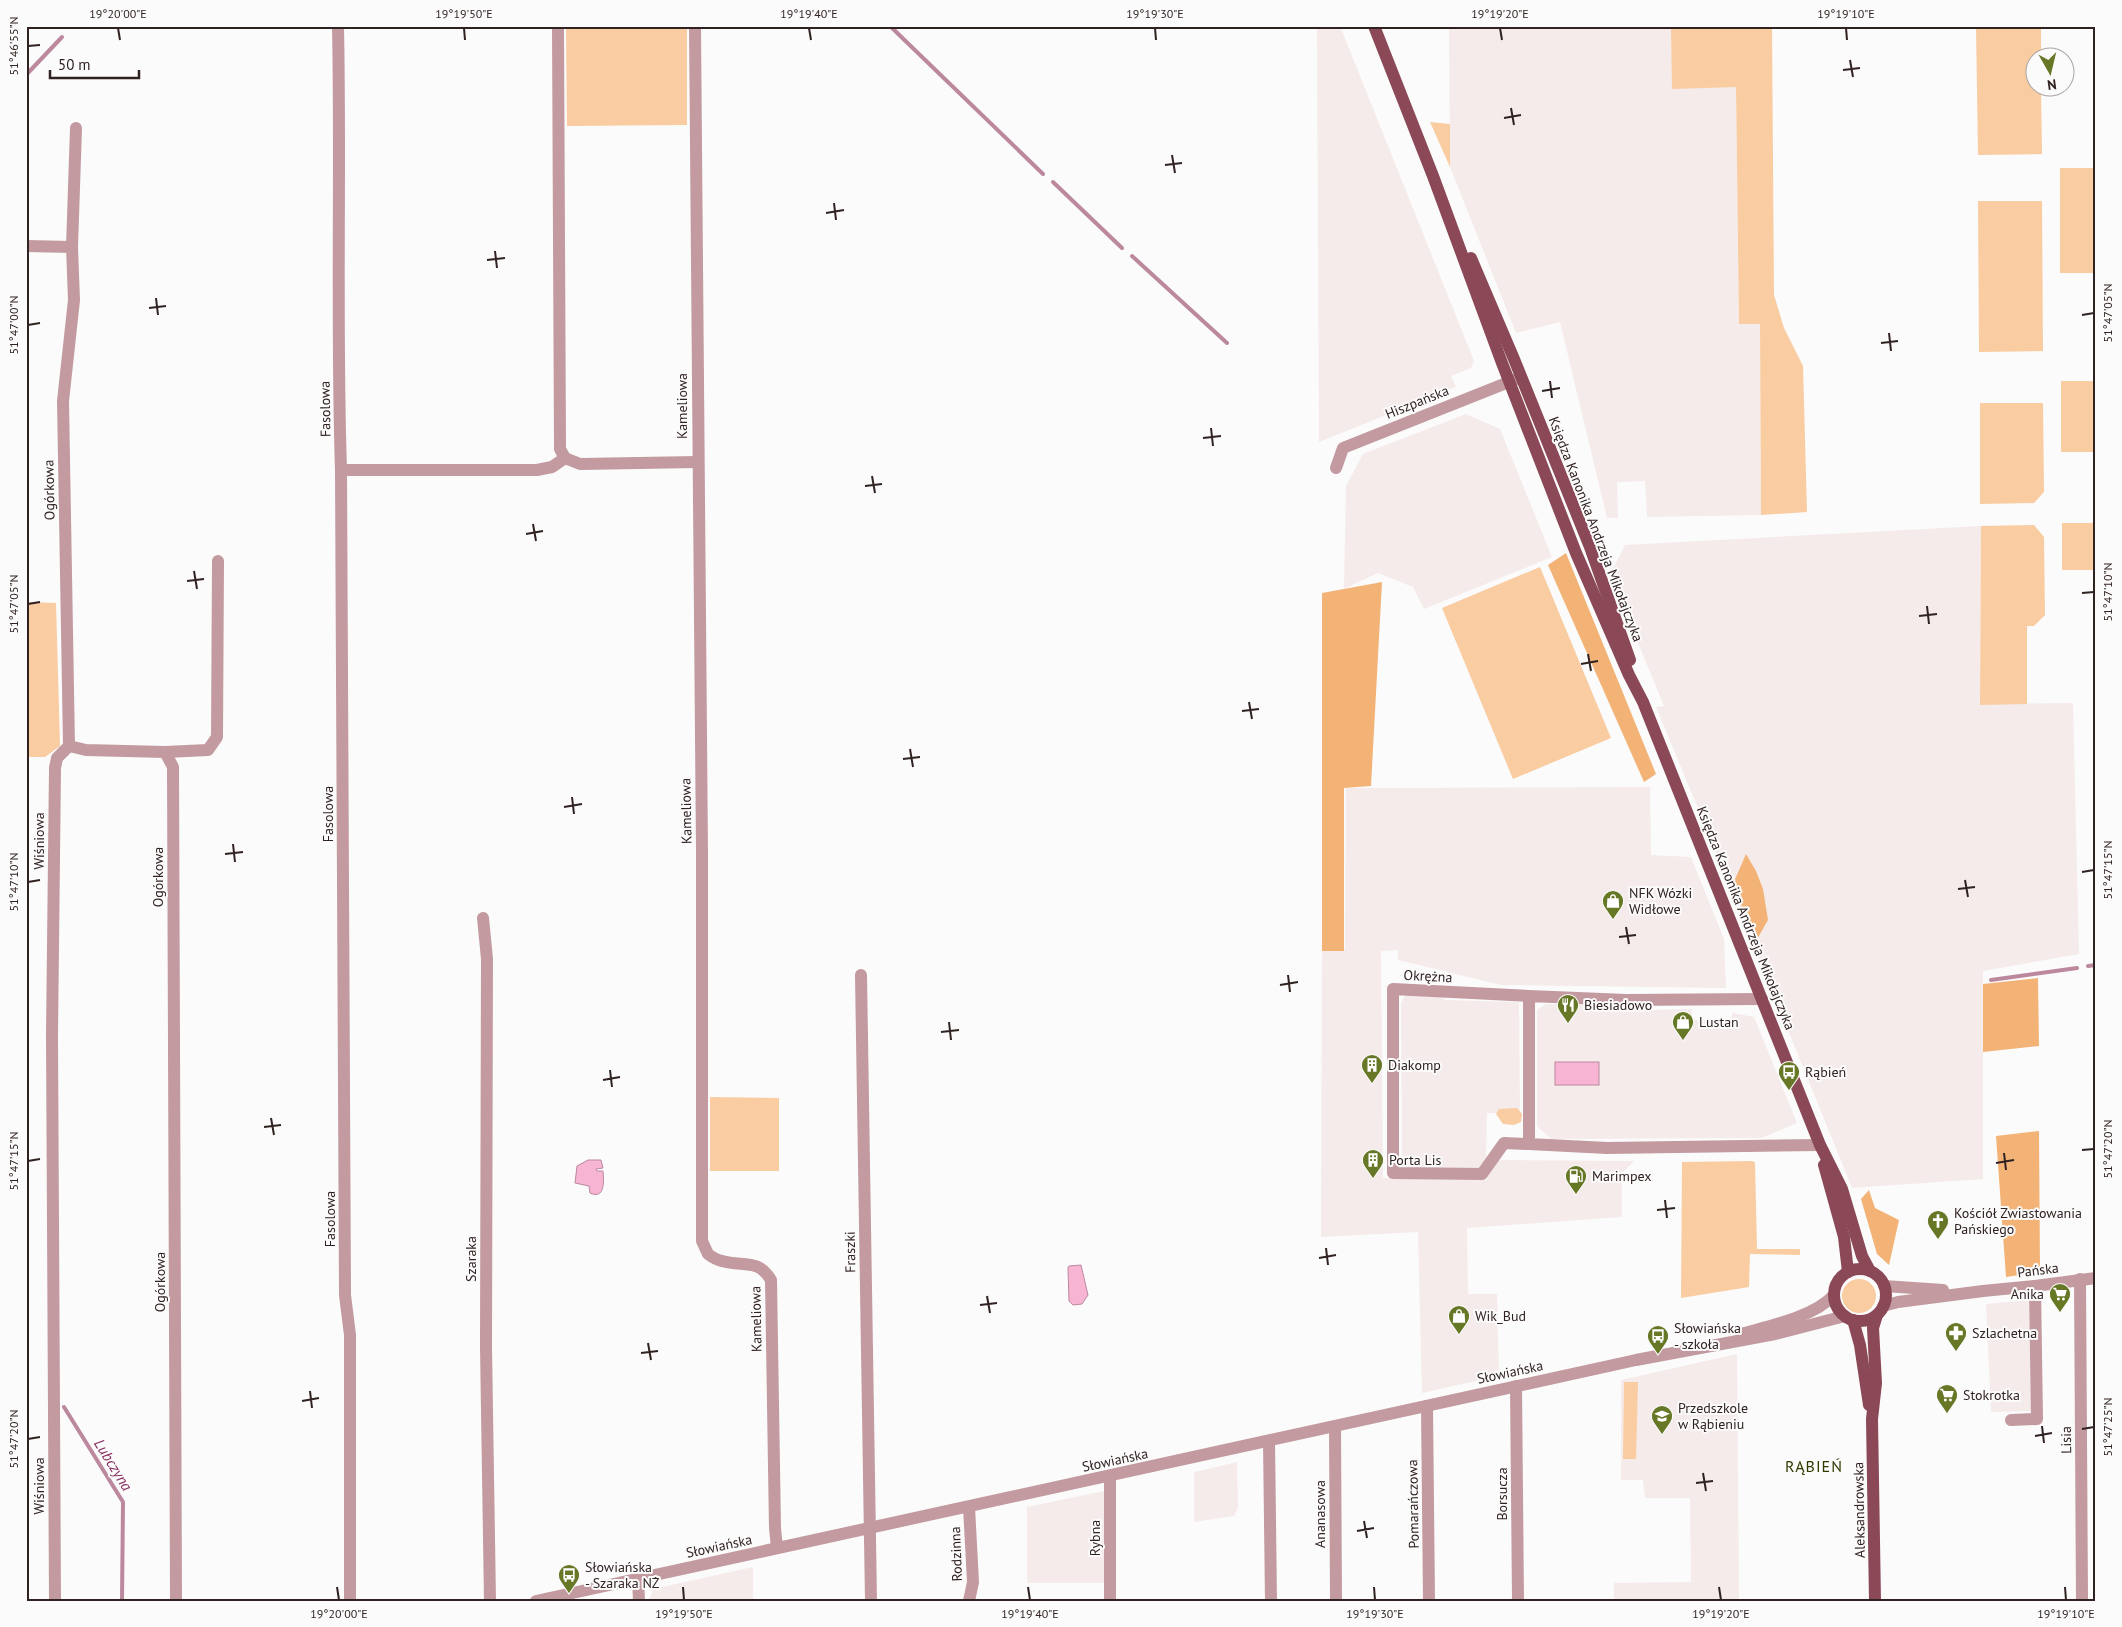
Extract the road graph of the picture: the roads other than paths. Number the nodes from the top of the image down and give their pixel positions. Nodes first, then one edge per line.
1 (338, 26) edge
2 (558, 26) edge
3 (695, 26) edge
4 (1374, 26) edge
5 (76, 128) dead end
6 (26, 246) edge
7 (72, 247) junction
8 (1515, 380) junction
9 (564, 458) junction
10 (697, 462) junction
11 (1336, 468) dead end
12 (341, 470) junction
13 (1590, 547) junction
14 (1576, 552) junction
15 (218, 561) dead end
16 (1643, 702) junction
17 (69, 746) junction
18 (165, 752) junction
19 (483, 918) dead end
20 (861, 975) dead end
21 (1529, 996) junction
22 (1762, 999) junction
23 (1529, 1144) junction
24 (1820, 1145) junction
25 (1870, 1271) junction
26 (1848, 1272) junction
27 (2096, 1278) edge
28 (2080, 1279) junction
29 (1884, 1286) junction
30 (2035, 1286) junction
31 (1983, 1290) junction
32 (1834, 1295) junction
33 (1880, 1311) junction
34 (1849, 1318) junction
35 (1700, 1347) junction
36 (1516, 1386) junction
37 (1427, 1406) junction
38 (1872, 1419) junction
39 (2011, 1420) dead end
40 (1335, 1427) junction
41 (1269, 1441) junction
42 (1110, 1476) junction
43 (969, 1507) junction
44 (870, 1528) junction
45 (777, 1548) junction
46 (638, 1578) junction
47 (2082, 1600) edge
48 (55, 1601) edge
49 (176, 1601) edge
50 (350, 1601) edge
51 (490, 1601) edge
52 (536, 1601) edge
53 (639, 1601) edge
54 (871, 1601) edge
55 (969, 1601) edge
56 (1110, 1601) edge
57 (1271, 1601) edge
58 (1336, 1601) edge
59 (1429, 1601) edge
60 (1518, 1601) edge
61 (1875, 1601) edge

1 - 12 street, Fasolowa
2 - 9 street
3 - 10 street, Kameliowa
4 - 8 main road, Księdza Kanonika Andrzeja Mikołajczyka
5 - 7 street, Ogórkowa
6 - 7 street
7 - 17 street, Ogórkowa
8 - 11 street, Hiszpańska
8 - 13 main road, Księdza Kanonika Andrzeja Mikołajczyka
8 - 14 main road, Księdza Kanonika Andrzeja Mikołajczyka
9 - 10 street
9 - 12 street
10 - 45 street, Kameliowa
12 - 50 street, Fasolowa
13 - 14 street
13 - 16 main road, Księdza Kanonika Andrzeja Mikołajczyka
14 - 16 main road, Księdza Kanonika Andrzeja Mikołajczyka
15 - 18 street
16 - 22 main road, Księdza Kanonika Andrzeja Mikołajczyka
17 - 18 street
17 - 48 street, Wiśniowa
18 - 49 street, Ogórkowa
19 - 51 street, Szaraka
20 - 44 street, Fraszki
21 - 22 street, Okrężna
21 - 23 street
21 - 23 street, Okrężna
22 - 24 main road, Księdza Kanonika Andrzeja Mikołajczyka
23 - 24 street, Okrężna
24 - 25 main road, Księdza Kanonika Andrzeja Mikołajczyka
24 - 26 main road, Księdza Kanonika Andrzeja Mikołajczyka
25 - 26 main road
25 - 29 main road
26 - 32 main road
27 - 28 street, Pańska
28 - 30 street, Pańska
28 - 47 street, Lisia
29 - 31 street, Pańska
29 - 33 main road
30 - 31 street, Pańska
30 - 39 street
31 - 33 street, Pańska
32 - 34 main road
32 - 35 street, Słowiańska
33 - 34 main road
33 - 38 main road, Aleksandrowska
34 - 35 street, Słowiańska
34 - 38 main road, Aleksandrowska
35 - 36 street, Słowiańska
36 - 37 street, Słowiańska
36 - 60 street, Borsucza
37 - 40 street, Słowiańska
37 - 59 street, Pomarańczowa
38 - 61 main road, Aleksandrowska
40 - 41 street, Słowiańska
40 - 58 street, Ananasowa
41 - 42 street, Słowiańska
41 - 57 street
42 - 43 street, Słowiańska
42 - 56 street, Rybna
43 - 44 street, Słowiańska
43 - 55 street, Rodzinna
44 - 45 street, Słowiańska
44 - 54 street, Fraszki
45 - 46 street, Słowiańska
46 - 52 street, Słowiańska
46 - 53 street

